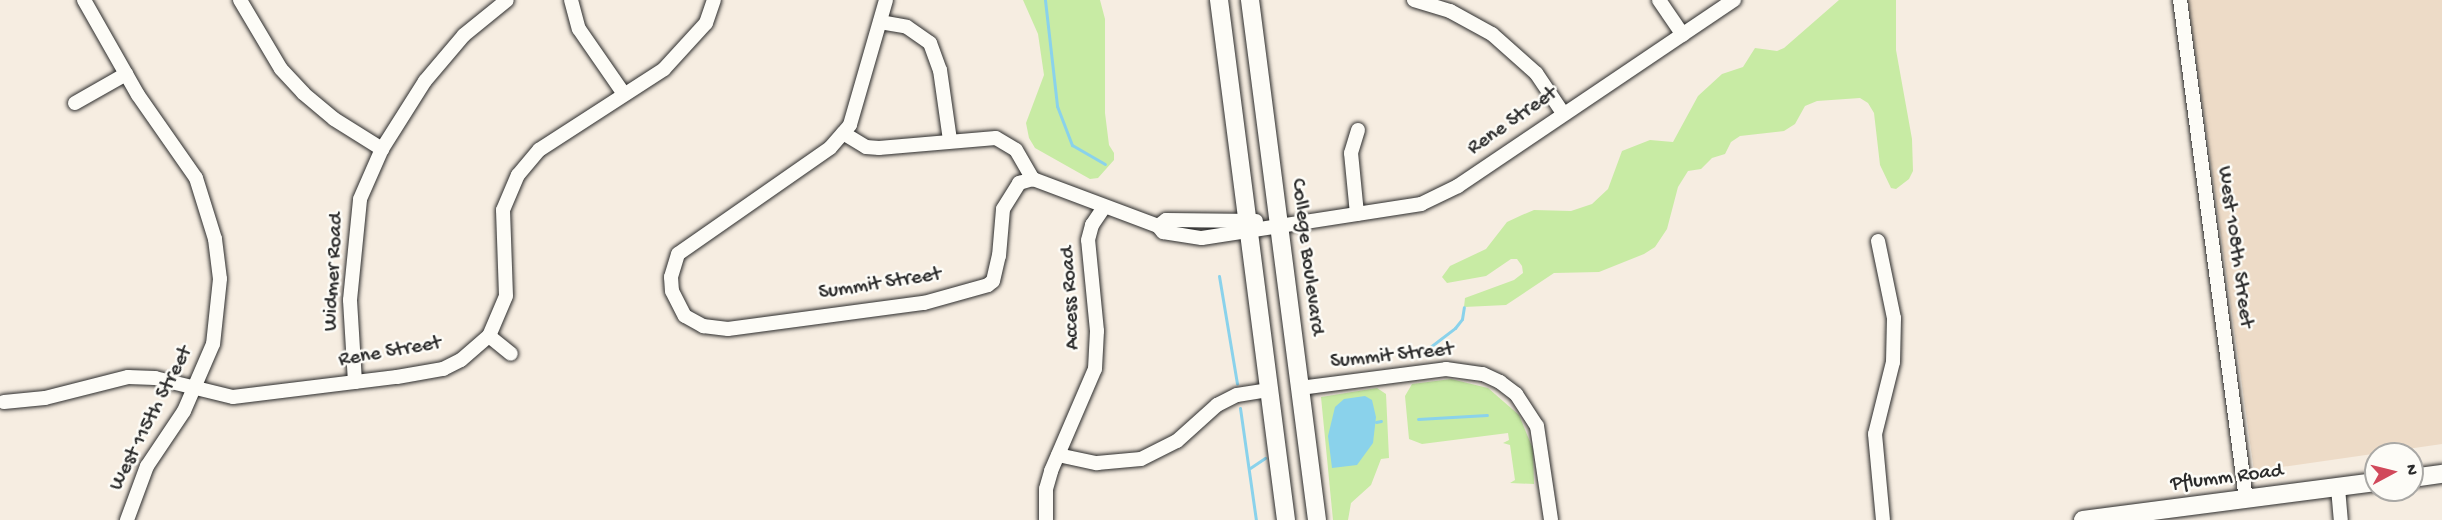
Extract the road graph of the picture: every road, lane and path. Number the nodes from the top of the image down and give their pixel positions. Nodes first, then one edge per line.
1 (84, 0) edge
2 (240, 0) edge
3 (507, 0) edge
4 (571, 0) edge
5 (714, 0) edge
6 (886, 0) edge
7 (1219, 0) edge
8 (1250, 0) edge
9 (1414, 0) edge
10 (1659, 0) edge
11 (1734, 0) edge
12 (2180, 0) edge
13 (1453, 6) edge
14 (880, 22) junction
15 (1683, 35) junction
16 (126, 74) junction
17 (624, 94) junction
18 (75, 103) dead end
19 (1563, 112) junction
20 (1358, 129) dead end
21 (843, 133) junction
22 (950, 140) junction
23 (382, 148) junction
24 (1033, 179) junction
25 (1104, 207) junction
26 (1357, 214) junction
27 (1279, 225) junction
28 (1246, 226) junction
29 (1878, 241) dead end
30 (489, 336) junction
31 (511, 354) dead end
32 (355, 382) junction
33 (195, 387) junction
34 (1300, 388) junction
35 (1268, 390) junction
36 (4, 402) dead end
37 (1058, 455) junction
38 (2442, 474) edge
39 (2424, 476) edge
40 (2364, 484) edge
41 (2338, 488) junction
42 (2246, 499) junction
43 (127, 520) edge
44 (1046, 520) edge
45 (1286, 520) edge
46 (1317, 520) edge
47 (1551, 520) edge
48 (1883, 520) edge
49 (2084, 520) edge
50 (2341, 520) edge

1 - 16 street, West 115th Street
2 - 23 street
3 - 23 street, Widmer Road
4 - 17 street
5 - 17 street
6 - 14 street
7 - 28 main road
8 - 27 main road, College Boulevard
9 - 13 street
10 - 15 street
11 - 15 street, Rene Street
12 - 42 street, West 108th Street
13 - 19 street
14 - 21 street
14 - 22 street
15 - 19 street, Rene Street
16 - 18 street
16 - 33 street, West 115th Street
17 - 30 street
19 - 26 street, Rene Street
20 - 26 street
21 - 22 street
21 - 24 street, Summit Street
22 - 24 street
23 - 32 street, Widmer Road
24 - 25 street, Rene Street
25 - 28 street, Rene Street
25 - 37 street, Access Road
26 - 27 street, Rene Street
27 - 28 street, Rene Street
27 - 34 main road, College Boulevard
28 - 35 main road
29 - 48 street
30 - 31 street
30 - 32 street, Rene Street
32 - 33 street, Rene Street
33 - 36 street, Rene Street
33 - 43 street, West 115th Street
34 - 46 main road, College Boulevard
34 - 47 street, Summit Street
35 - 37 street
35 - 45 main road
37 - 44 street, Access Road
38 - 39 main road
40 - 41 main road, Pflumm Road
41 - 42 main road, Pflumm Road
41 - 50 street
42 - 49 main road, Pflumm Road

